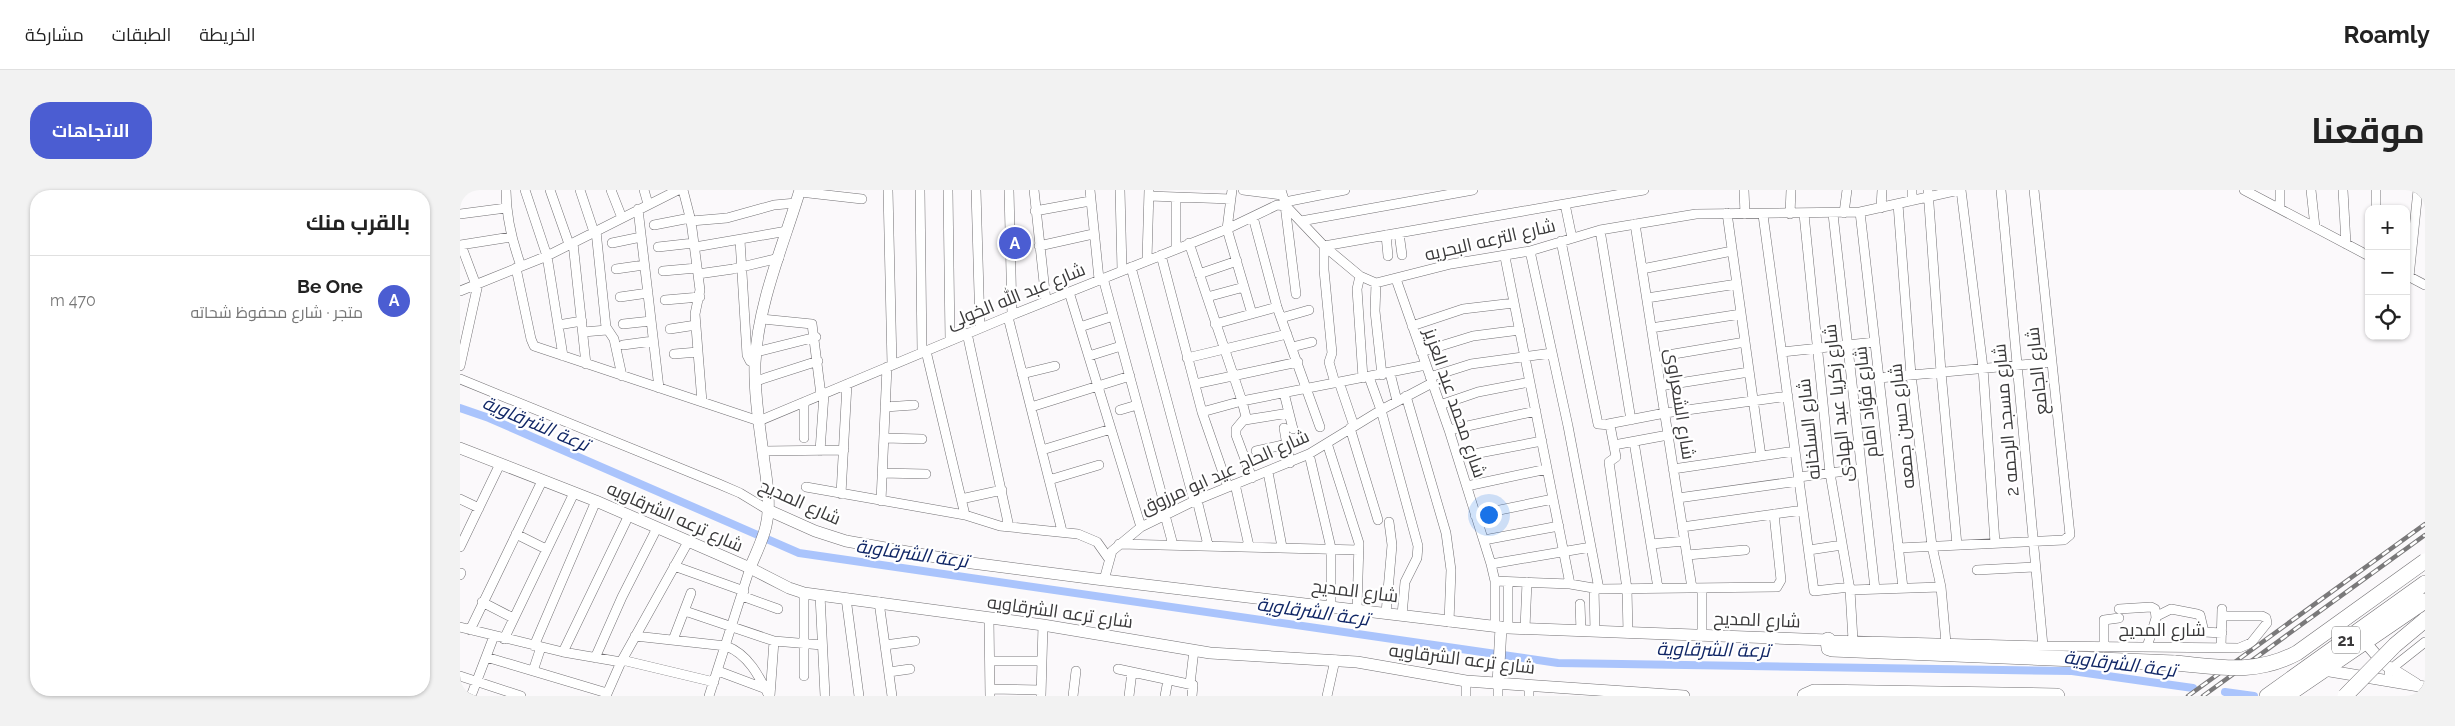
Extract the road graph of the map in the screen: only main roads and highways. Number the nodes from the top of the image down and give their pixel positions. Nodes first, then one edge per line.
1 (799, 195) edge
2 (460, 448) edge
3 (768, 510) junction
4 (2425, 560) edge
5 (750, 568) junction
6 (2425, 583) edge
7 (2425, 601) edge
8 (2425, 620) edge
9 (1501, 627) junction
10 (1828, 640) joint
11 (2365, 642) junction
12 (2324, 670) junction
13 (1498, 680) junction
14 (2425, 687) edge
15 (1529, 691) edge
16 (1555, 692) edge
17 (1578, 692) edge
18 (1611, 693) edge
19 (1643, 694) edge
20 (1655, 695) edge
21 (1684, 696) edge
22 (1805, 696) edge
23 (2057, 696) edge
24 (2267, 696) edge
25 (2286, 696) edge
26 (2345, 696) edge

1 - 3 main road
2 - 5 main road, شارع ترعه الشرقاويه
3 - 5 main road
3 - 9 main road, شارع المديح
4 - 10 highway, bridge
5 - 13 main road, شارع ترعه الشرقاويه
6 - 24 highway, 21
7 - 11 highway, 21
8 - 26 highway, bridge
9 - 10 main road, شارع المديح
9 - 13 main road
11 - 12 highway, 21
11 - 14 main road
12 - 14 main road
12 - 25 highway, 21
13 - 15 main road, شارع ترعه الشرقاويه
15 - 16 main road, شارع ترعه الشرقاويه
16 - 17 main road, شارع ترعه الشرقاويه
17 - 18 main road, شارع ترعه الشرقاويه
18 - 19 main road, شارع ترعه الشرقاويه
19 - 20 main road, شارع ترعه الشرقاويه
20 - 21 main road, شارع ترعه الشرقاويه
22 - 23 highway

